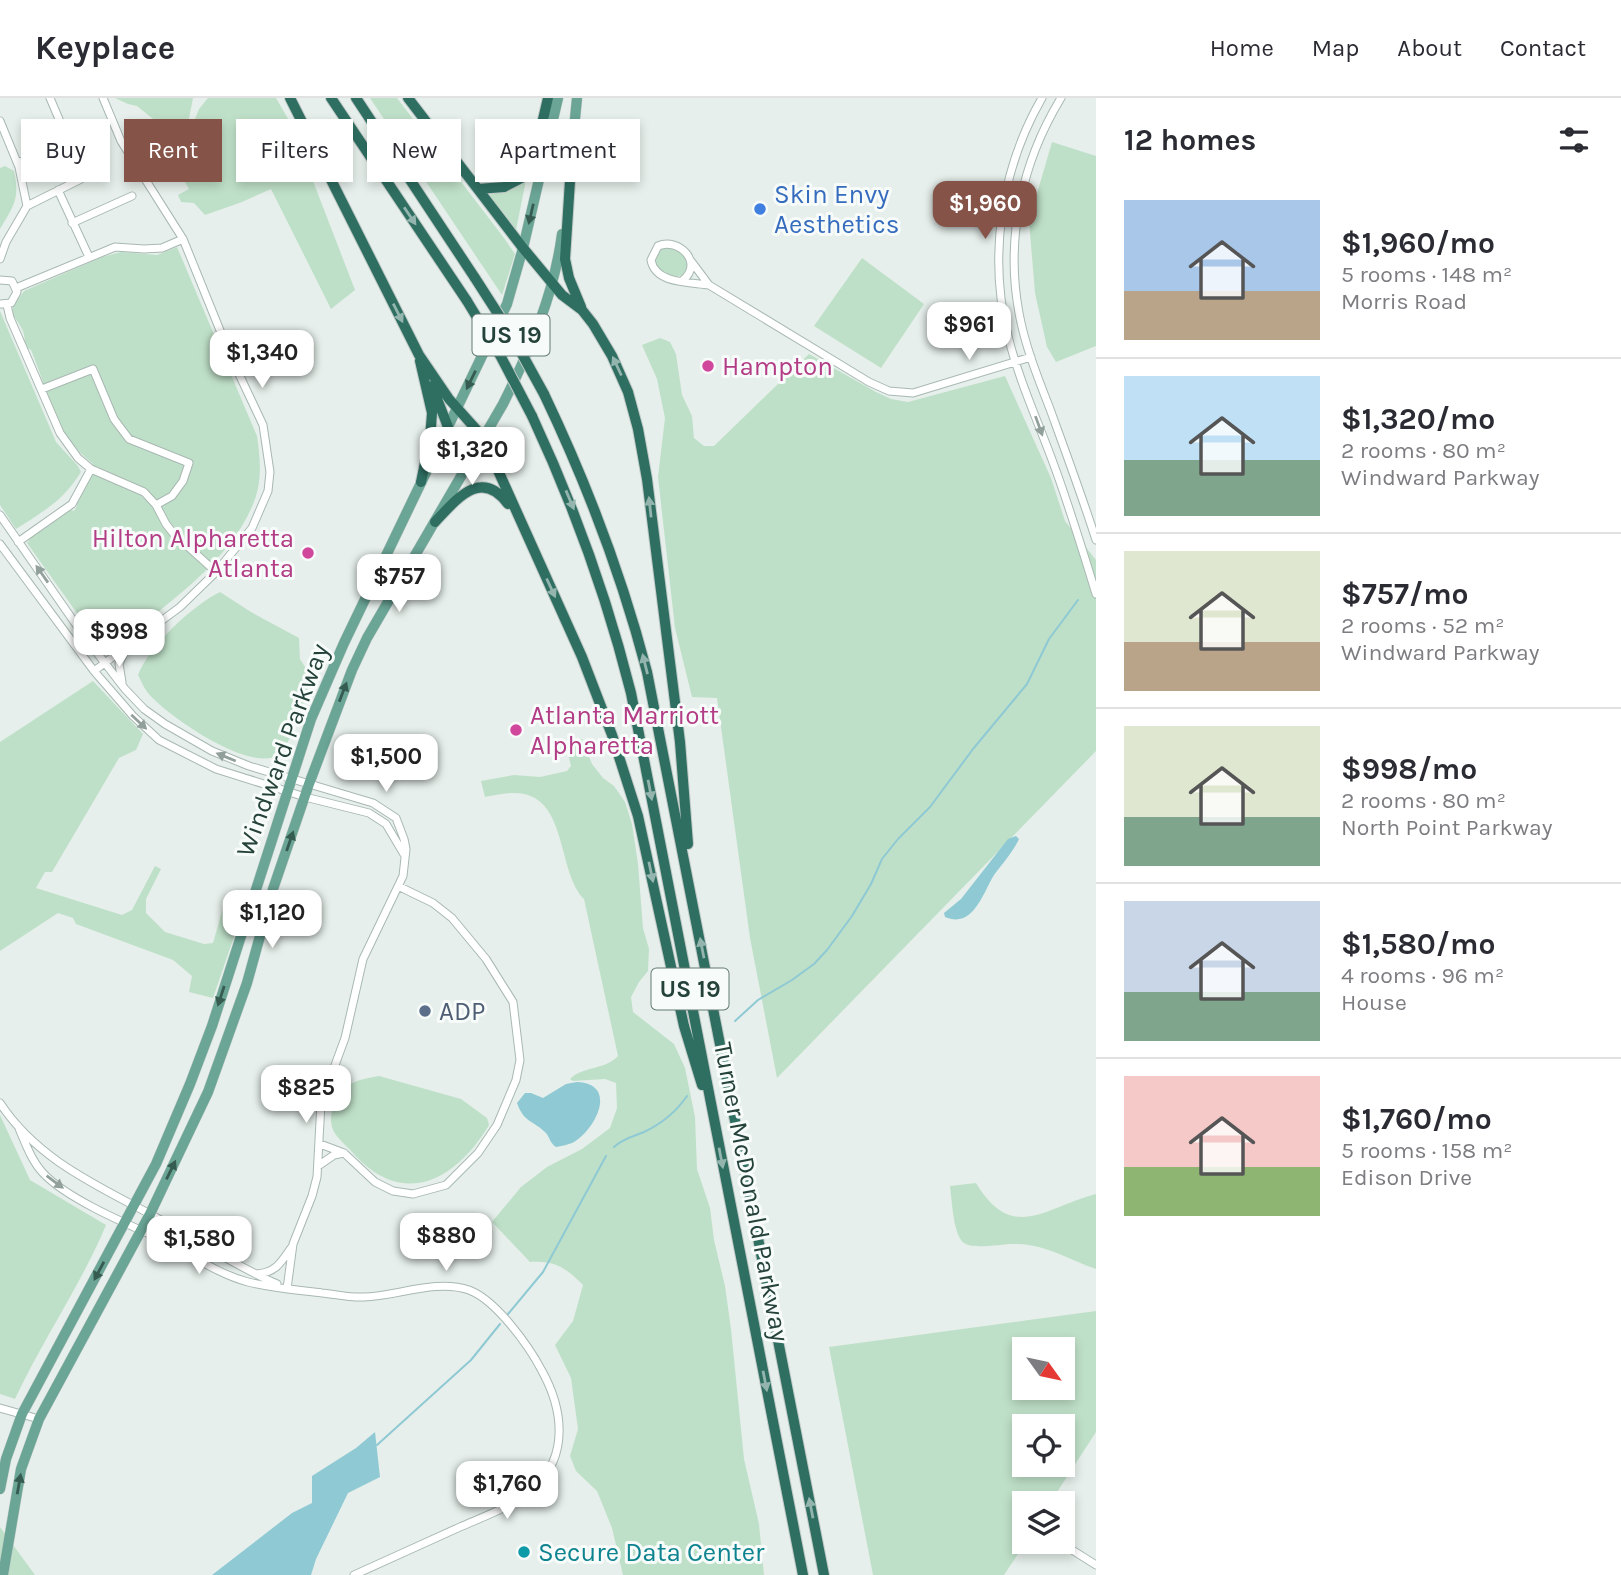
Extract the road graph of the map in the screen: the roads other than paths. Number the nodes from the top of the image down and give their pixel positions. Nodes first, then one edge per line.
1 (50, 98) edge
2 (103, 98) edge
3 (290, 98) edge
4 (331, 98) edge
5 (356, 98) edge
6 (408, 98) edge
7 (548, 98) edge
8 (558, 98) edge
9 (577, 98) edge
10 (1042, 98) edge
11 (1061, 98) edge
12 (59, 119) edge
13 (575, 119) edge
14 (0, 121) edge
15 (21, 162) edge
16 (18, 163) junction
17 (75, 182) edge
18 (569, 182) edge
19 (570, 182) edge
20 (478, 189) junction
21 (58, 190) junction
22 (132, 196) dead end
23 (27, 206) junction
24 (72, 223) junction
25 (183, 239) junction
26 (523, 248) junction
27 (89, 257) junction
28 (0, 259) edge
29 (691, 261) junction
30 (0, 279) edge
31 (683, 280) junction
32 (552, 284) junction
33 (709, 285) junction
34 (16, 288) junction
35 (3, 304) edge
36 (582, 310) junction
37 (419, 355) junction
38 (1031, 357) junction
39 (1016, 362) junction
40 (434, 376) junction
41 (42, 389) junction
42 (457, 409) junction
43 (448, 427) junction
44 (483, 437) junction
45 (91, 469) junction
46 (421, 482) junction
47 (156, 505) junction
48 (0, 515) edge
49 (518, 518) junction
50 (435, 522) junction
51 (1096, 540) edge
52 (18, 542) junction
53 (0, 544) edge
54 (216, 572) junction
55 (1096, 594) edge
56 (89, 642) junction
57 (127, 646) junction
58 (104, 663) junction
59 (94, 671) junction
60 (125, 689) junction
61 (291, 779) junction
62 (309, 784) junction
63 (287, 792) junction
64 (305, 797) junction
65 (405, 857) junction
66 (400, 887) junction
67 (693, 899) junction
68 (0, 1103) edge
69 (18, 1126) junction
70 (715, 1126) junction
71 (320, 1144) junction
72 (344, 1153) junction
73 (318, 1166) junction
74 (134, 1206) junction
75 (150, 1214) junction
76 (124, 1223) junction
77 (141, 1231) junction
78 (293, 1244) junction
79 (253, 1274) junction
80 (288, 1289) junction
81 (0, 1408) edge
82 (22, 1414) junction
83 (39, 1419) junction
84 (0, 1489) edge
85 (1075, 1552) edge
86 (1096, 1565) edge
87 (3, 1575) edge
88 (354, 1575) edge
89 (803, 1575) edge
90 (824, 1575) edge

1 - 12 street
2 - 25 street
3 -> 37 highway
4 -> 70 highway, Turner McDonald Parkway / US 19, bridge
67 -> 5 highway, Turner McDonald Parkway / US 19, bridge
6 - 20 highway
7 - 20 highway
8 -> 26 main road, Windward Parkway
9 - 13 main road, Windward Parkway
10 - 39 street
11 - 38 street
14 - 16 street
15 - 16 street
16 - 23 street
17 - 21 street
18 - 32 main road, Windward Parkway
19 - 36 highway
20 - 26 highway
21 - 23 street
21 - 24 street
22 - 24 street
23 - 28 street
24 - 27 street
25 - 27 street
25 - 54 street
26 - 32 highway
26 -> 42 main road, Windward Parkway
27 - 34 street
29 - 31 street
29 - 31 street
29 - 33 street
30 - 34 street
31 - 33 street
32 - 36 highway
32 - 44 main road, Windward Parkway
33 - 39 street
34 - 35 street
35 - 41 street
67 -> 36 highway
37 - 40 highway
37 - 46 highway
38 - 39 street
38 - 51 street
39 -> 55 street
40 - 42 highway
40 - 43 highway
41 - 45 street
41 - 47 street
42 - 43 main road, Windward Parkway
42 - 44 highway
43 - 46 main road, Windward Parkway
44 - 49 highway
44 - 50 main road, Windward Parkway
45 - 47 street
45 - 52 street
46 - 61 main road, Windward Parkway
47 - 54 street
48 - 52 street
49 - 50 highway
49 -> 70 highway
62 -> 50 main road, Windward Parkway
56 -> 52 street
53 - 59 street
54 - 57 street
56 - 57 street
56 - 58 street
57 - 58 street
57 - 60 street
58 - 59 street
58 - 60 street
59 -> 63 street
61 -> 60 street
61 - 62 street
61 - 63 main road, Windward Parkway
62 - 64 main road, Windward Parkway
62 - 65 street
63 - 64 street
63 -> 74 main road, Windward Parkway
64 - 65 street
75 -> 64 main road, Windward Parkway
65 - 66 street
66 - 71 street
66 - 72 street
90 -> 67 highway, Turner McDonald Parkway / US 19
68 - 69 street
69 - 74 street
69 -> 76 street
70 -> 89 highway, Turner McDonald Parkway / US 19
71 - 72 street
71 - 73 street
72 - 73 street
73 - 78 street
74 - 75 street
74 - 76 main road, Windward Parkway
75 - 77 main road, Windward Parkway
75 - 79 street
76 - 77 street
76 -> 82 main road, Windward Parkway
77 - 80 street
77 - 83 main road, Windward Parkway
78 - 79 street
78 - 80 street
79 - 80 street
80 - 88 street
81 - 82 street
82 - 83 street
82 - 84 main road, Windward Parkway
87 -> 83 main road, Windward Parkway
85 - 86 street

